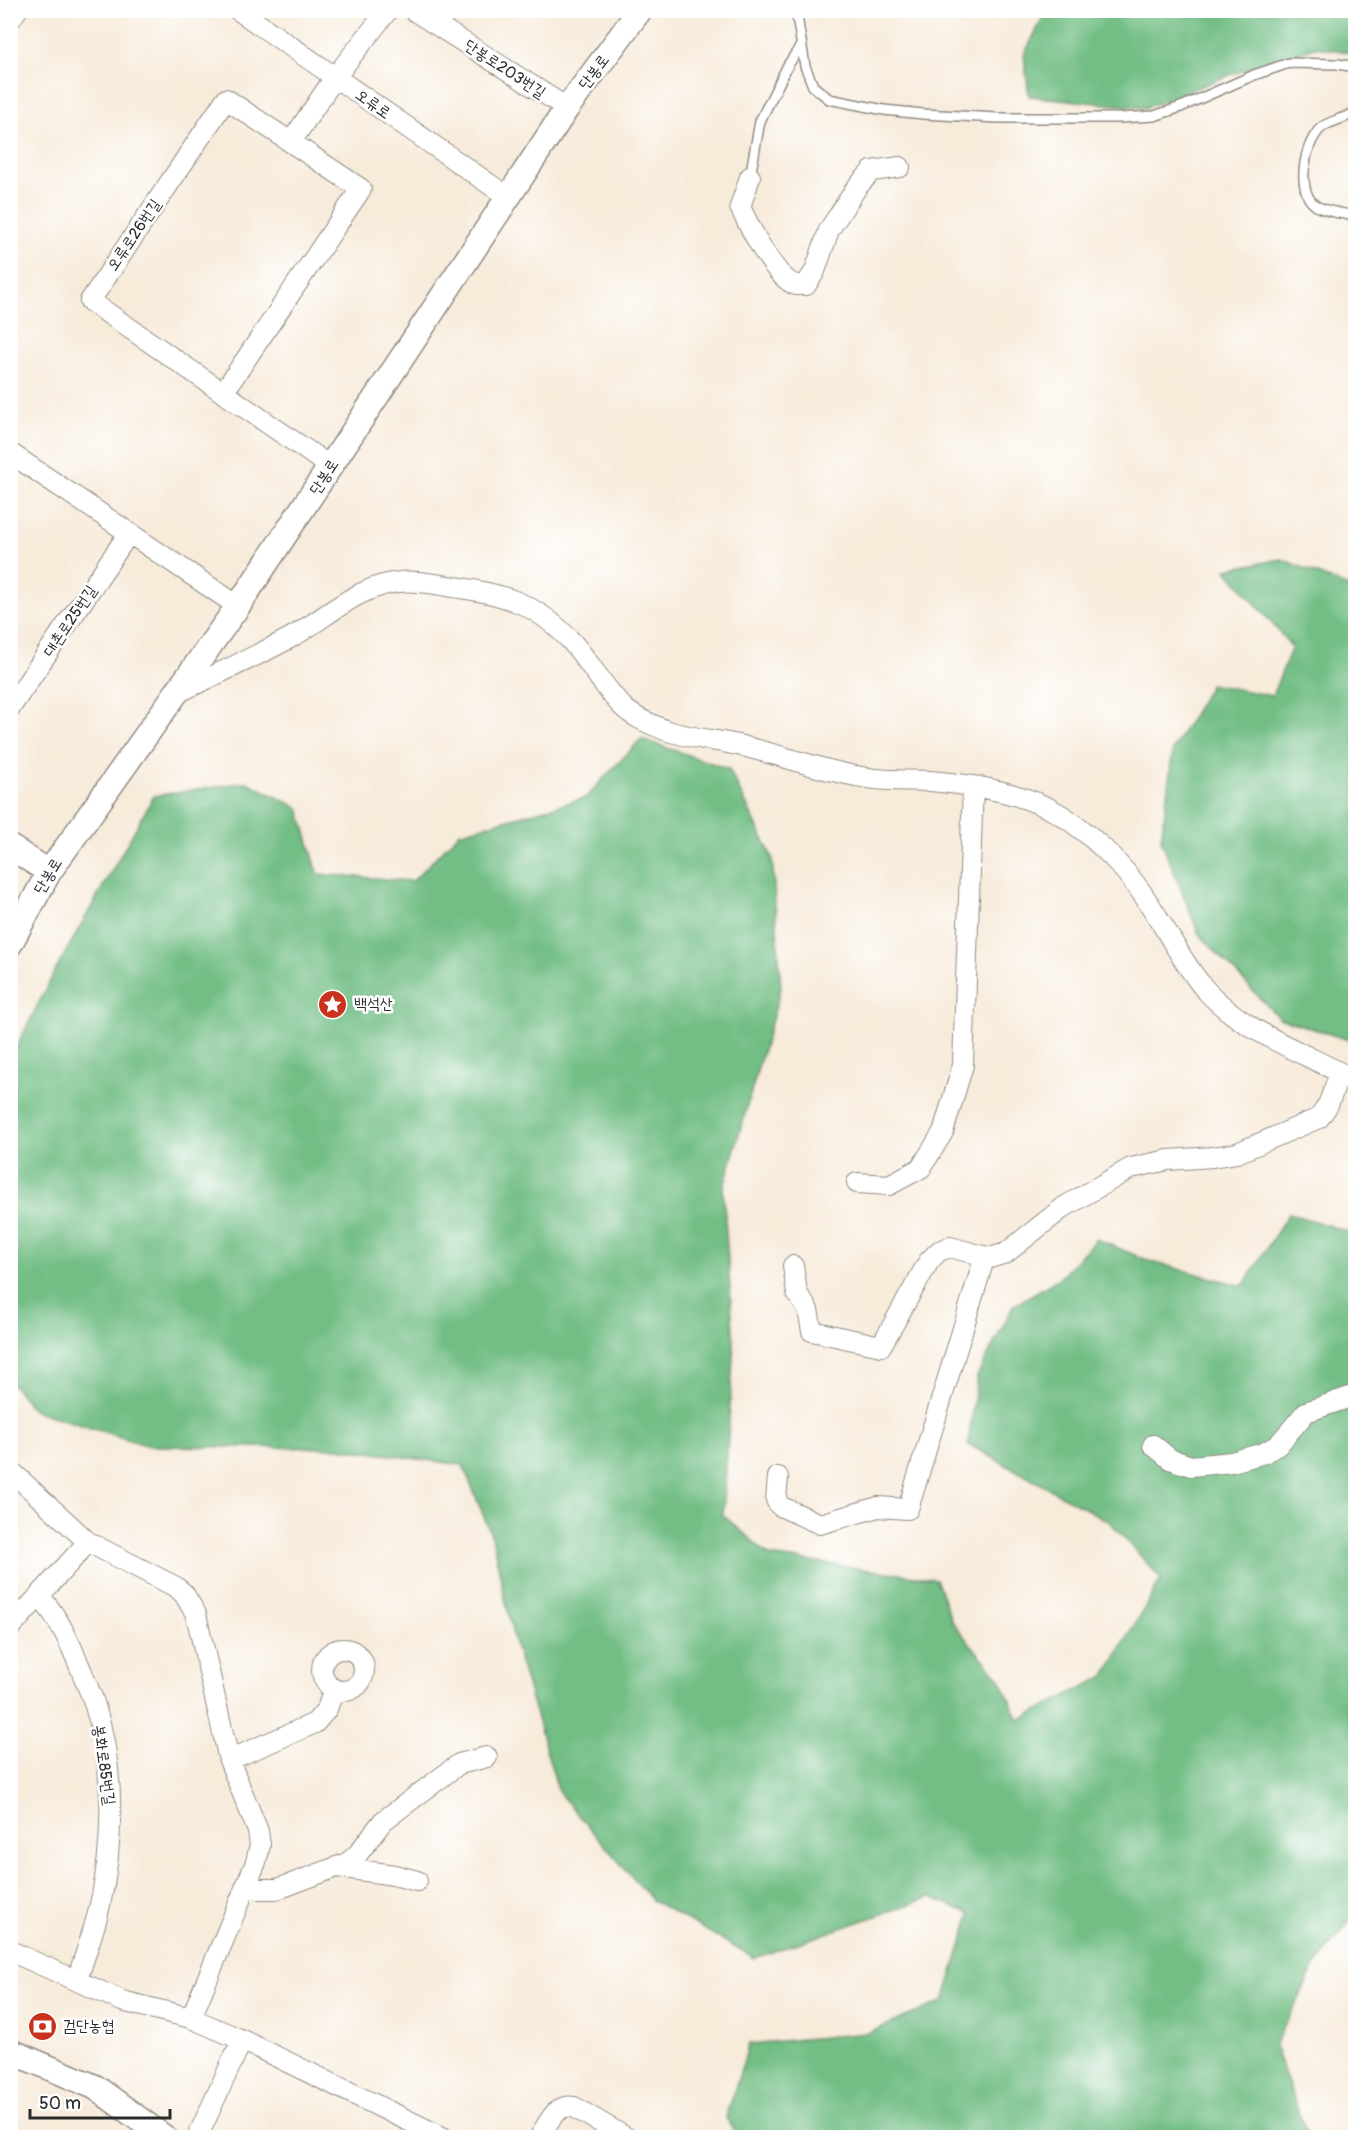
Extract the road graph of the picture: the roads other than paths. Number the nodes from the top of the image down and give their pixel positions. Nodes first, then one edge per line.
1 (17, 10) edge
2 (238, 10) edge
3 (388, 10) edge
4 (413, 10) edge
5 (796, 10) edge
6 (642, 12) edge
7 (10, 20) edge
8 (802, 44) junction
9 (1356, 67) edge
10 (335, 77) junction
11 (567, 108) junction
12 (1356, 112) edge
13 (291, 142) junction
14 (900, 167) dead end
15 (750, 177) joint
16 (508, 197) junction
17 (1356, 216) edge
18 (224, 393) junction
19 (10, 453) edge
20 (331, 466) junction
21 (129, 533) junction
22 (238, 606) junction
23 (177, 693) junction
24 (10, 708) edge
25 (973, 786) junction
26 (10, 847) edge
27 (49, 872) junction
28 (10, 944) edge
29 (1348, 1077) edge
30 (857, 1183) dead end
31 (985, 1256) junction
32 (793, 1266) dead end
33 (1356, 1395) edge
34 (1153, 1445) dead end
35 (10, 1470) edge
36 (778, 1477) dead end
37 (88, 1542) junction
38 (40, 1597) junction
39 (10, 1628) edge
40 (334, 1689) dead end
41 (486, 1757) dead end
42 (229, 1760) junction
43 (337, 1867) junction
44 (417, 1881) dead end
45 (245, 1889) junction
46 (10, 1951) edge
47 (77, 1980) junction
48 (191, 2018) junction
49 (242, 2040) junction
50 (10, 2051) edge
51 (165, 2138) edge
52 (197, 2138) edge
53 (444, 2138) edge
54 (539, 2138) edge
55 (627, 2138) edge

1 - 7 street
2 - 10 street, 오류로
3 - 10 street
4 - 11 street, 단봉로203번길
5 - 8 lane
6 - 11 street, 단봉로
8 - 9 lane
8 - 15 lane
10 - 13 street
10 - 16 street, 오류로
11 - 16 street, 단봉로
12 - 17 lane
13 - 18 street, 오류로26번길
13 - 18 street, 오류로26번길
14 - 15 street
16 - 20 street, 단봉로
18 - 20 street, 오류로26번길
19 - 21 street
20 - 22 street, 단봉로
21 - 22 street
21 - 24 street, 대촌로25번길
22 - 23 street, 단봉로
23 - 25 street
23 - 27 street, 단봉로
25 - 29 street
25 - 30 street
26 - 27 street
27 - 28 street, 단봉로
29 - 31 street
31 - 32 street
31 - 36 street
33 - 34 street
35 - 37 street
37 - 38 street
37 - 42 street
38 - 39 street
38 - 47 street, 봉화로85번길
40 - 42 street
41 - 43 street
42 - 45 street
43 - 44 street
43 - 45 street
45 - 48 street
46 - 47 street
47 - 48 street
48 - 49 street
49 - 52 street
49 - 53 street
50 - 51 street
54 - 55 street

